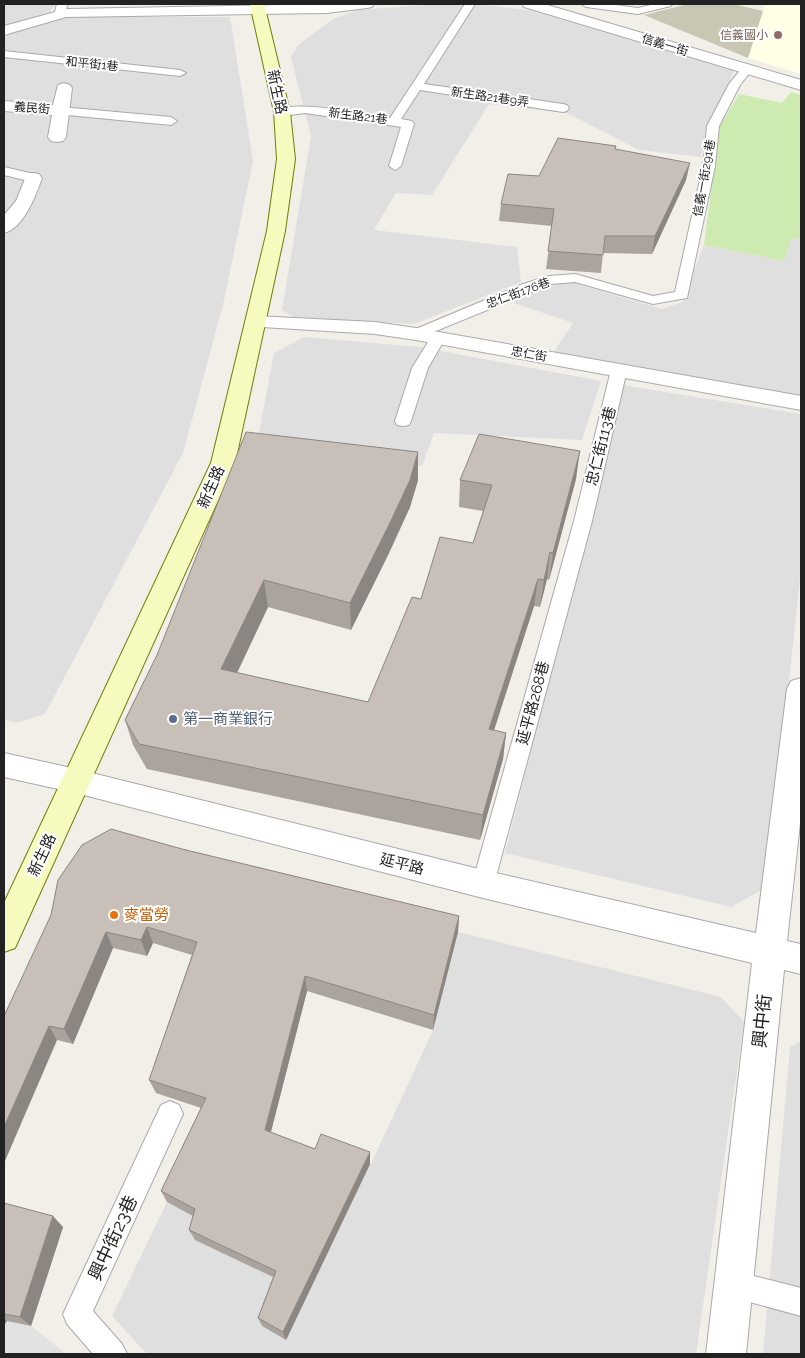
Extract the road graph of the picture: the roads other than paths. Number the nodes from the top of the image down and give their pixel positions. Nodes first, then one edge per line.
1 (367, 4) edge
2 (470, 4) edge
3 (529, 4) edge
4 (586, 4) edge
5 (667, 4) edge
6 (330, 6) edge
7 (258, 7) edge
8 (61, 9) edge
9 (4, 31) edge
10 (4, 54) edge
11 (746, 70) junction
12 (180, 73) dead end
13 (801, 85) edge
14 (416, 86) junction
15 (64, 88) dead end
16 (4, 106) edge
17 (563, 108) dead end
18 (61, 111) junction
19 (282, 112) junction
20 (171, 121) dead end
21 (393, 122) junction
22 (57, 137) dead end
23 (395, 166) dead end
24 (4, 172) edge
25 (33, 178) joint
26 (4, 227) edge
27 (682, 295) joint
28 (255, 322) junction
29 (416, 334) junction
30 (438, 337) junction
31 (619, 370) junction
32 (801, 403) edge
33 (403, 421) dead end
34 (583, 522) joint
35 (801, 689) edge
36 (4, 765) edge
37 (76, 781) junction
38 (483, 884) junction
39 (4, 938) edge
40 (786, 955) edge
41 (170, 1114) dead end
42 (734, 1285) junction
43 (801, 1302) edge
44 (112, 1354) edge
45 (726, 1354) edge

1 - 6 street
2 - 14 lane, 新生路21巷
3 - 11 street, 信義一街
4 - 5 lane
6 - 7 street
7 - 8 street
7 - 19 main road, 新生路
8 - 9 street
10 - 12 lane, 和平街1巷
11 - 13 street, 信義一街
11 - 27 lane, 信義一街291巷
14 - 17 lane, 新生路21巷9弄
14 - 21 lane, 新生路21巷
15 - 18 street, 義民街
16 - 18 street, 義民街
18 - 20 lane
18 - 22 street, 義民街
19 - 21 lane, 新生路21巷
19 - 28 main road, 新生路
21 - 23 lane
24 - 25 lane
25 - 26 street
27 - 29 lane, 忠仁街176巷
28 - 29 street, 忠仁街
28 - 37 main road, 新生路
29 - 30 street, 忠仁街
30 - 31 street, 忠仁街
30 - 33 lane
31 - 32 street, 忠仁街
31 - 34 lane, 忠仁街113巷
34 - 38 lane, 延平路268巷
35 - 40 street, 興中街
36 - 37 street, 延平路
37 - 38 street, 延平路
37 - 39 main road, 新生路
38 - 40 street, 延平路
40 - 42 street, 興中街
41 - 44 lane, 興中街23巷
42 - 43 lane
42 - 45 street, 興中街

